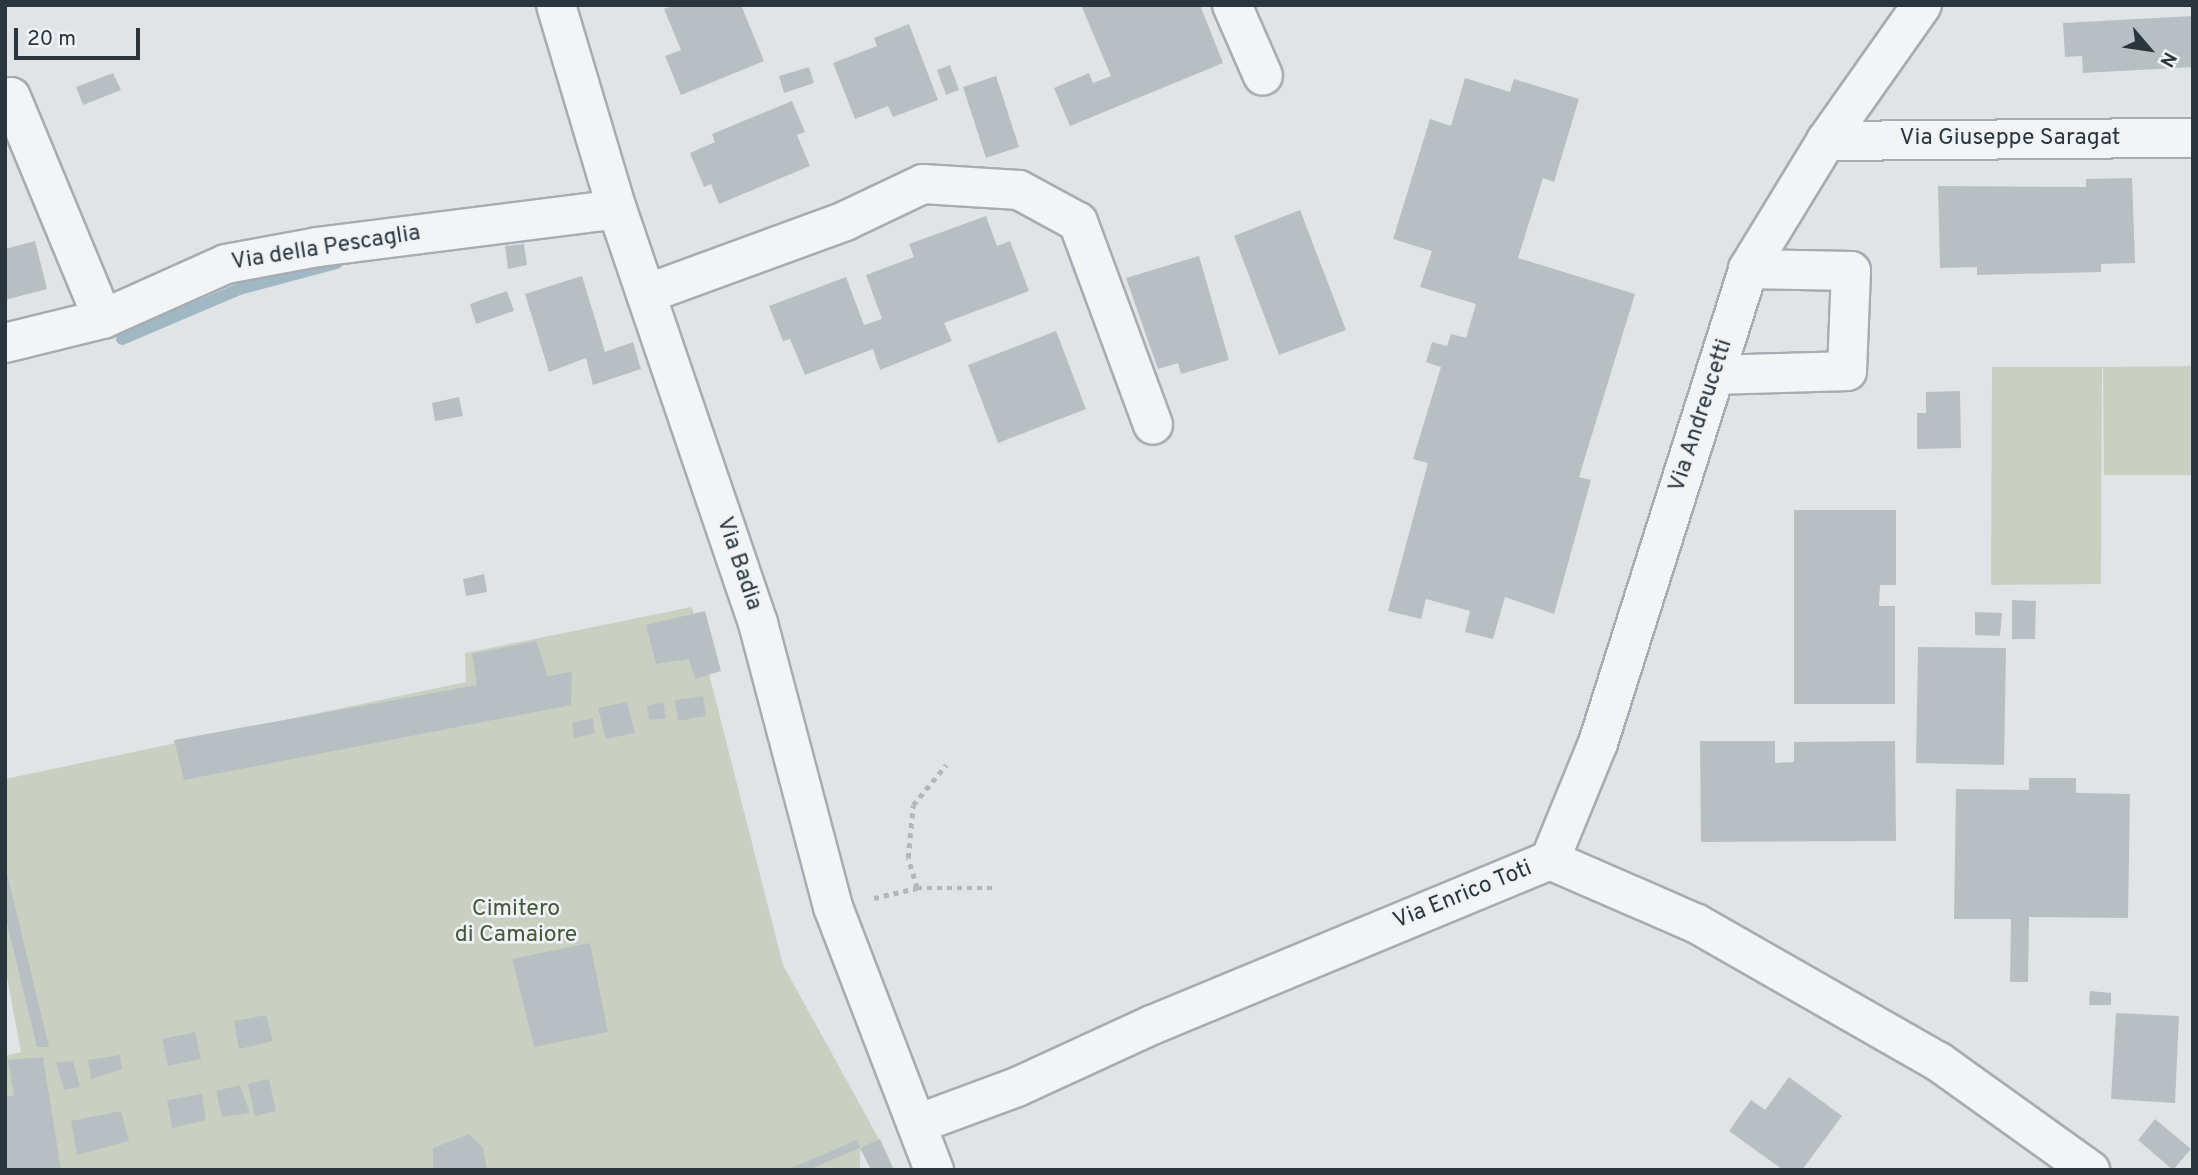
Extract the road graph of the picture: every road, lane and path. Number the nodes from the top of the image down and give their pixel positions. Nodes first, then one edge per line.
1 (556, 5) edge
2 (1232, 5) edge
3 (1922, 5) edge
4 (1263, 76) dead end
5 (11, 97) dead end
6 (2193, 138) edge
7 (1826, 141) junction
8 (617, 209) junction
9 (1748, 268) junction
10 (646, 293) junction
11 (103, 319) junction
12 (5, 343) edge
13 (1715, 376) junction
14 (1153, 425) dead end
15 (946, 765) dead end
16 (1550, 860) junction
17 (917, 888) junction
18 (994, 888) dead end
19 (833, 907) junction
20 (917, 1124) junction
21 (934, 1170) edge
22 (2090, 1170) edge

1 - 8 street, Via Badia
2 - 4 street
3 - 7 street, Via Andreucetti
5 - 11 street
6 - 7 street, Via Giuseppe Saragat
7 - 9 street, Via Andreucetti
8 - 10 street, Via Badia
8 - 11 street, Via della Pescaglia
9 - 13 street, Via Andreucetti
9 - 13 street
10 - 14 street
10 - 19 street, Via Badia
11 - 12 street, Via della Pescaglia
13 - 16 street, Via Andreucetti
15 - 17 path
16 - 20 street, Via Enrico Toti
16 - 22 street, Via Enrico Toti
17 - 18 path
17 - 19 path
19 - 20 street, Via Badia
20 - 21 street, Via Badia

